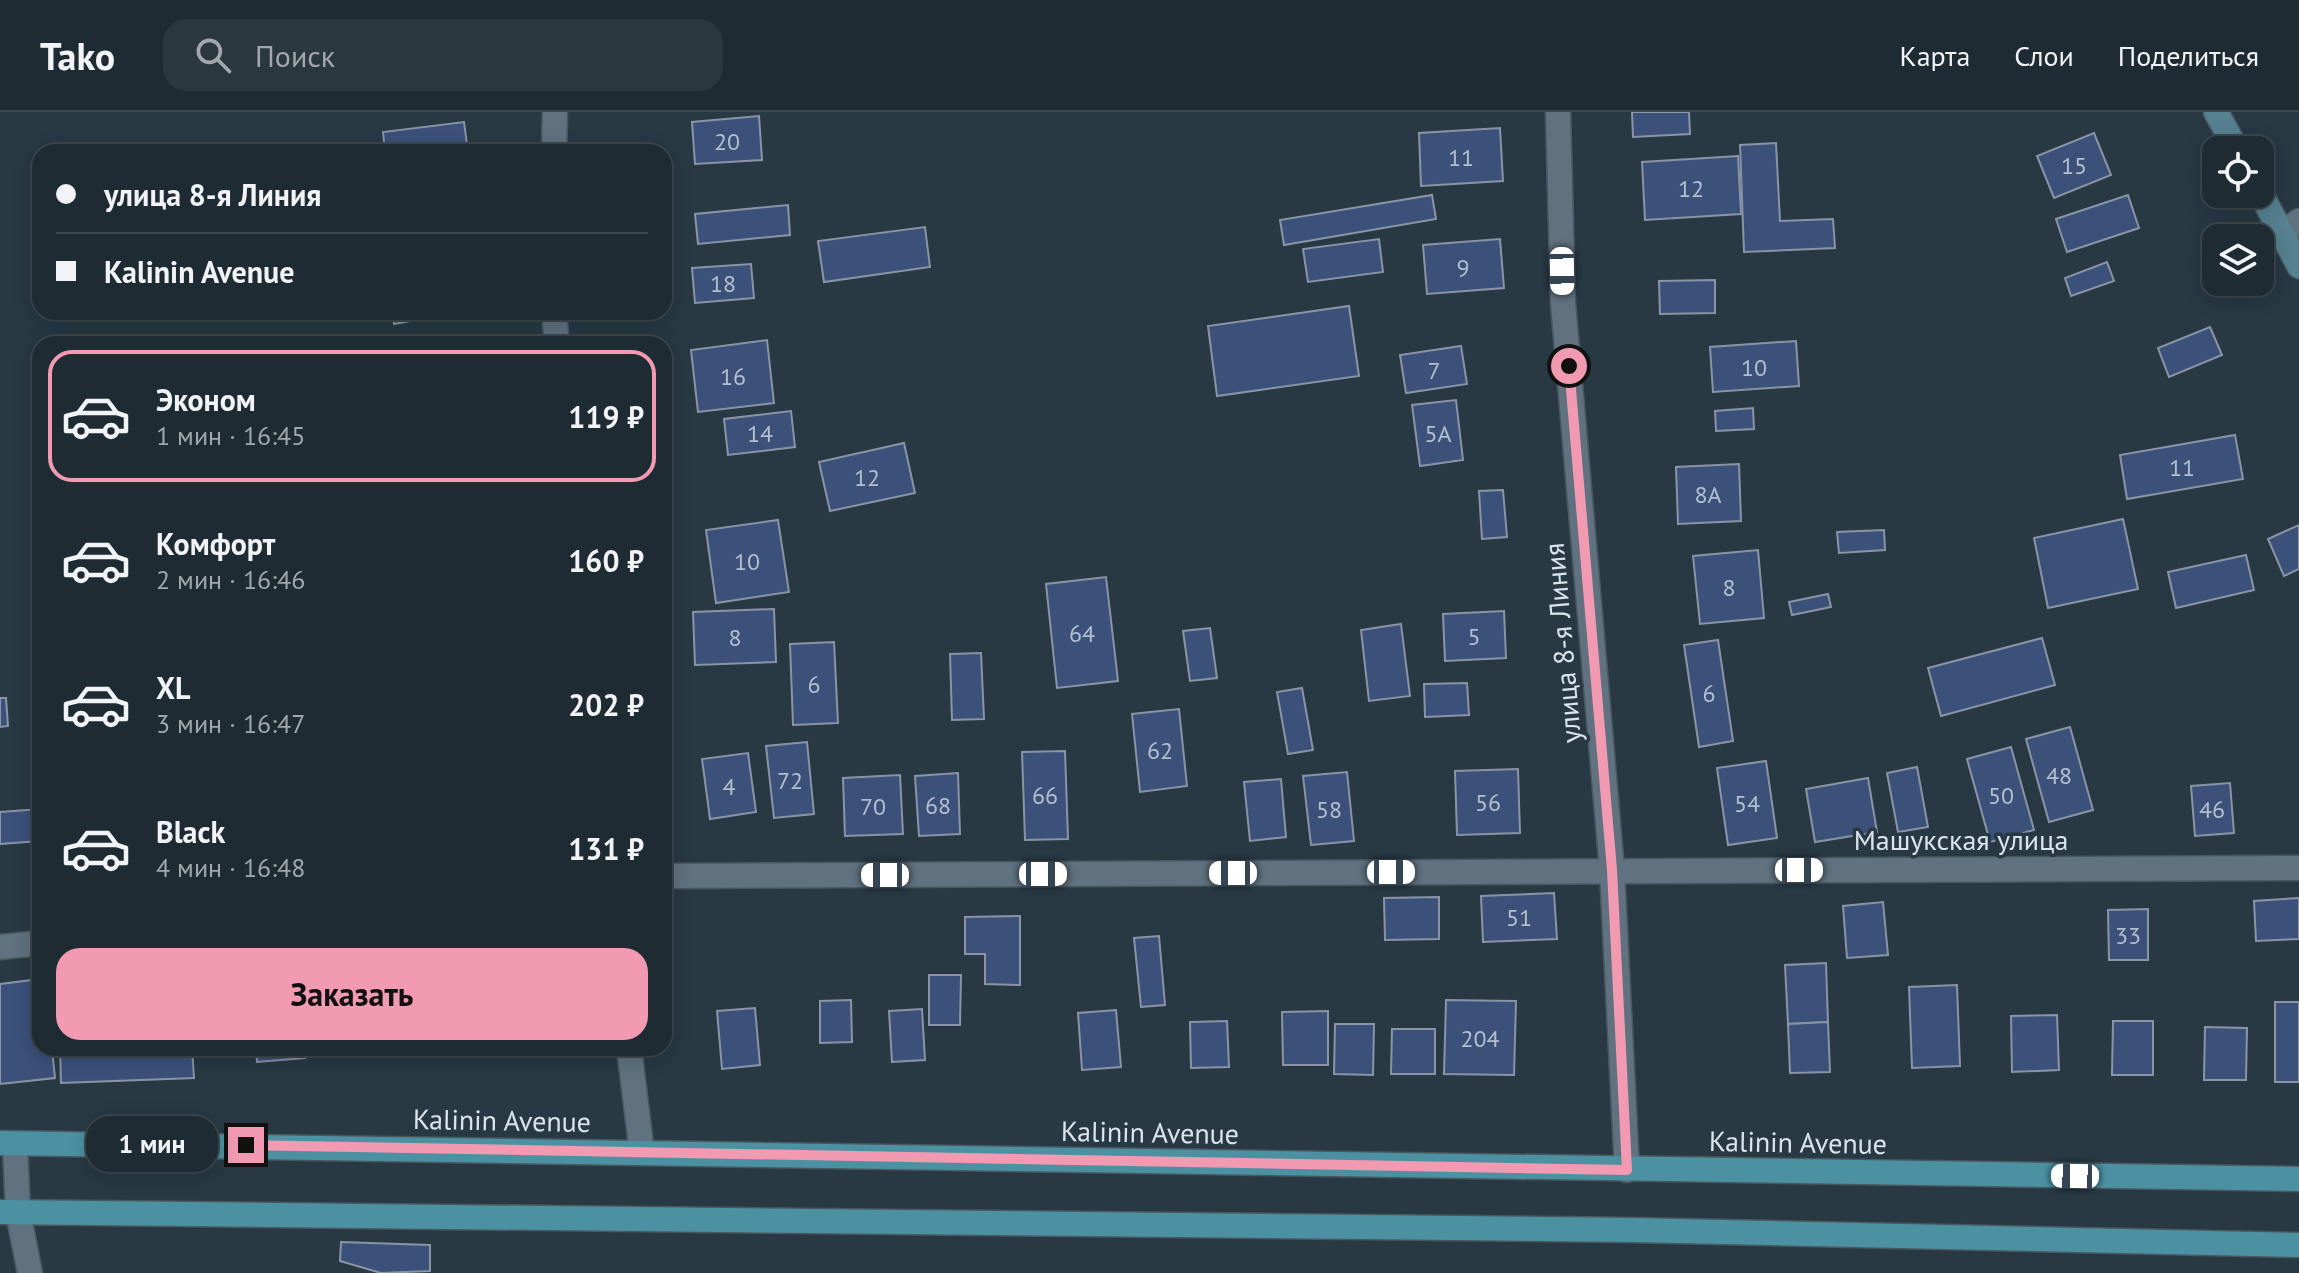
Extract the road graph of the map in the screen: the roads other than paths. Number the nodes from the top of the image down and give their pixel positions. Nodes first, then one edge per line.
1 (555, 112) edge
2 (1558, 112) edge
3 (2216, 112) edge
4 (2229, 136) edge
5 (554, 144) edge
6 (2274, 208) edge
7 (2291, 227) edge
8 (2299, 266) edge
9 (2299, 868) edge
10 (1612, 870) junction
11 (672, 876) edge
12 (32, 944) edge
13 (0, 947) edge
14 (630, 1056) edge
15 (8, 1143) edge
16 (642, 1153) junction
17 (1627, 1170) junction
18 (2299, 1179) edge
19 (9, 1212) edge
20 (2299, 1245) edge
21 (30, 1273) edge

1 - 5 street
2 - 10 street, улица 8-я Линия
3 - 4 main road
6 - 7 main road
7 - 8 main road
9 - 10 street, Машукская улица
10 - 11 street, Машукская улица
10 - 17 street, улица 8-я Линия
12 - 13 street
14 - 16 street
15 - 16 main road, Kalinin Avenue
15 - 19 street
16 - 17 main road, Kalinin Avenue
17 - 18 main road, Kalinin Avenue
19 - 20 main road
19 - 21 street

